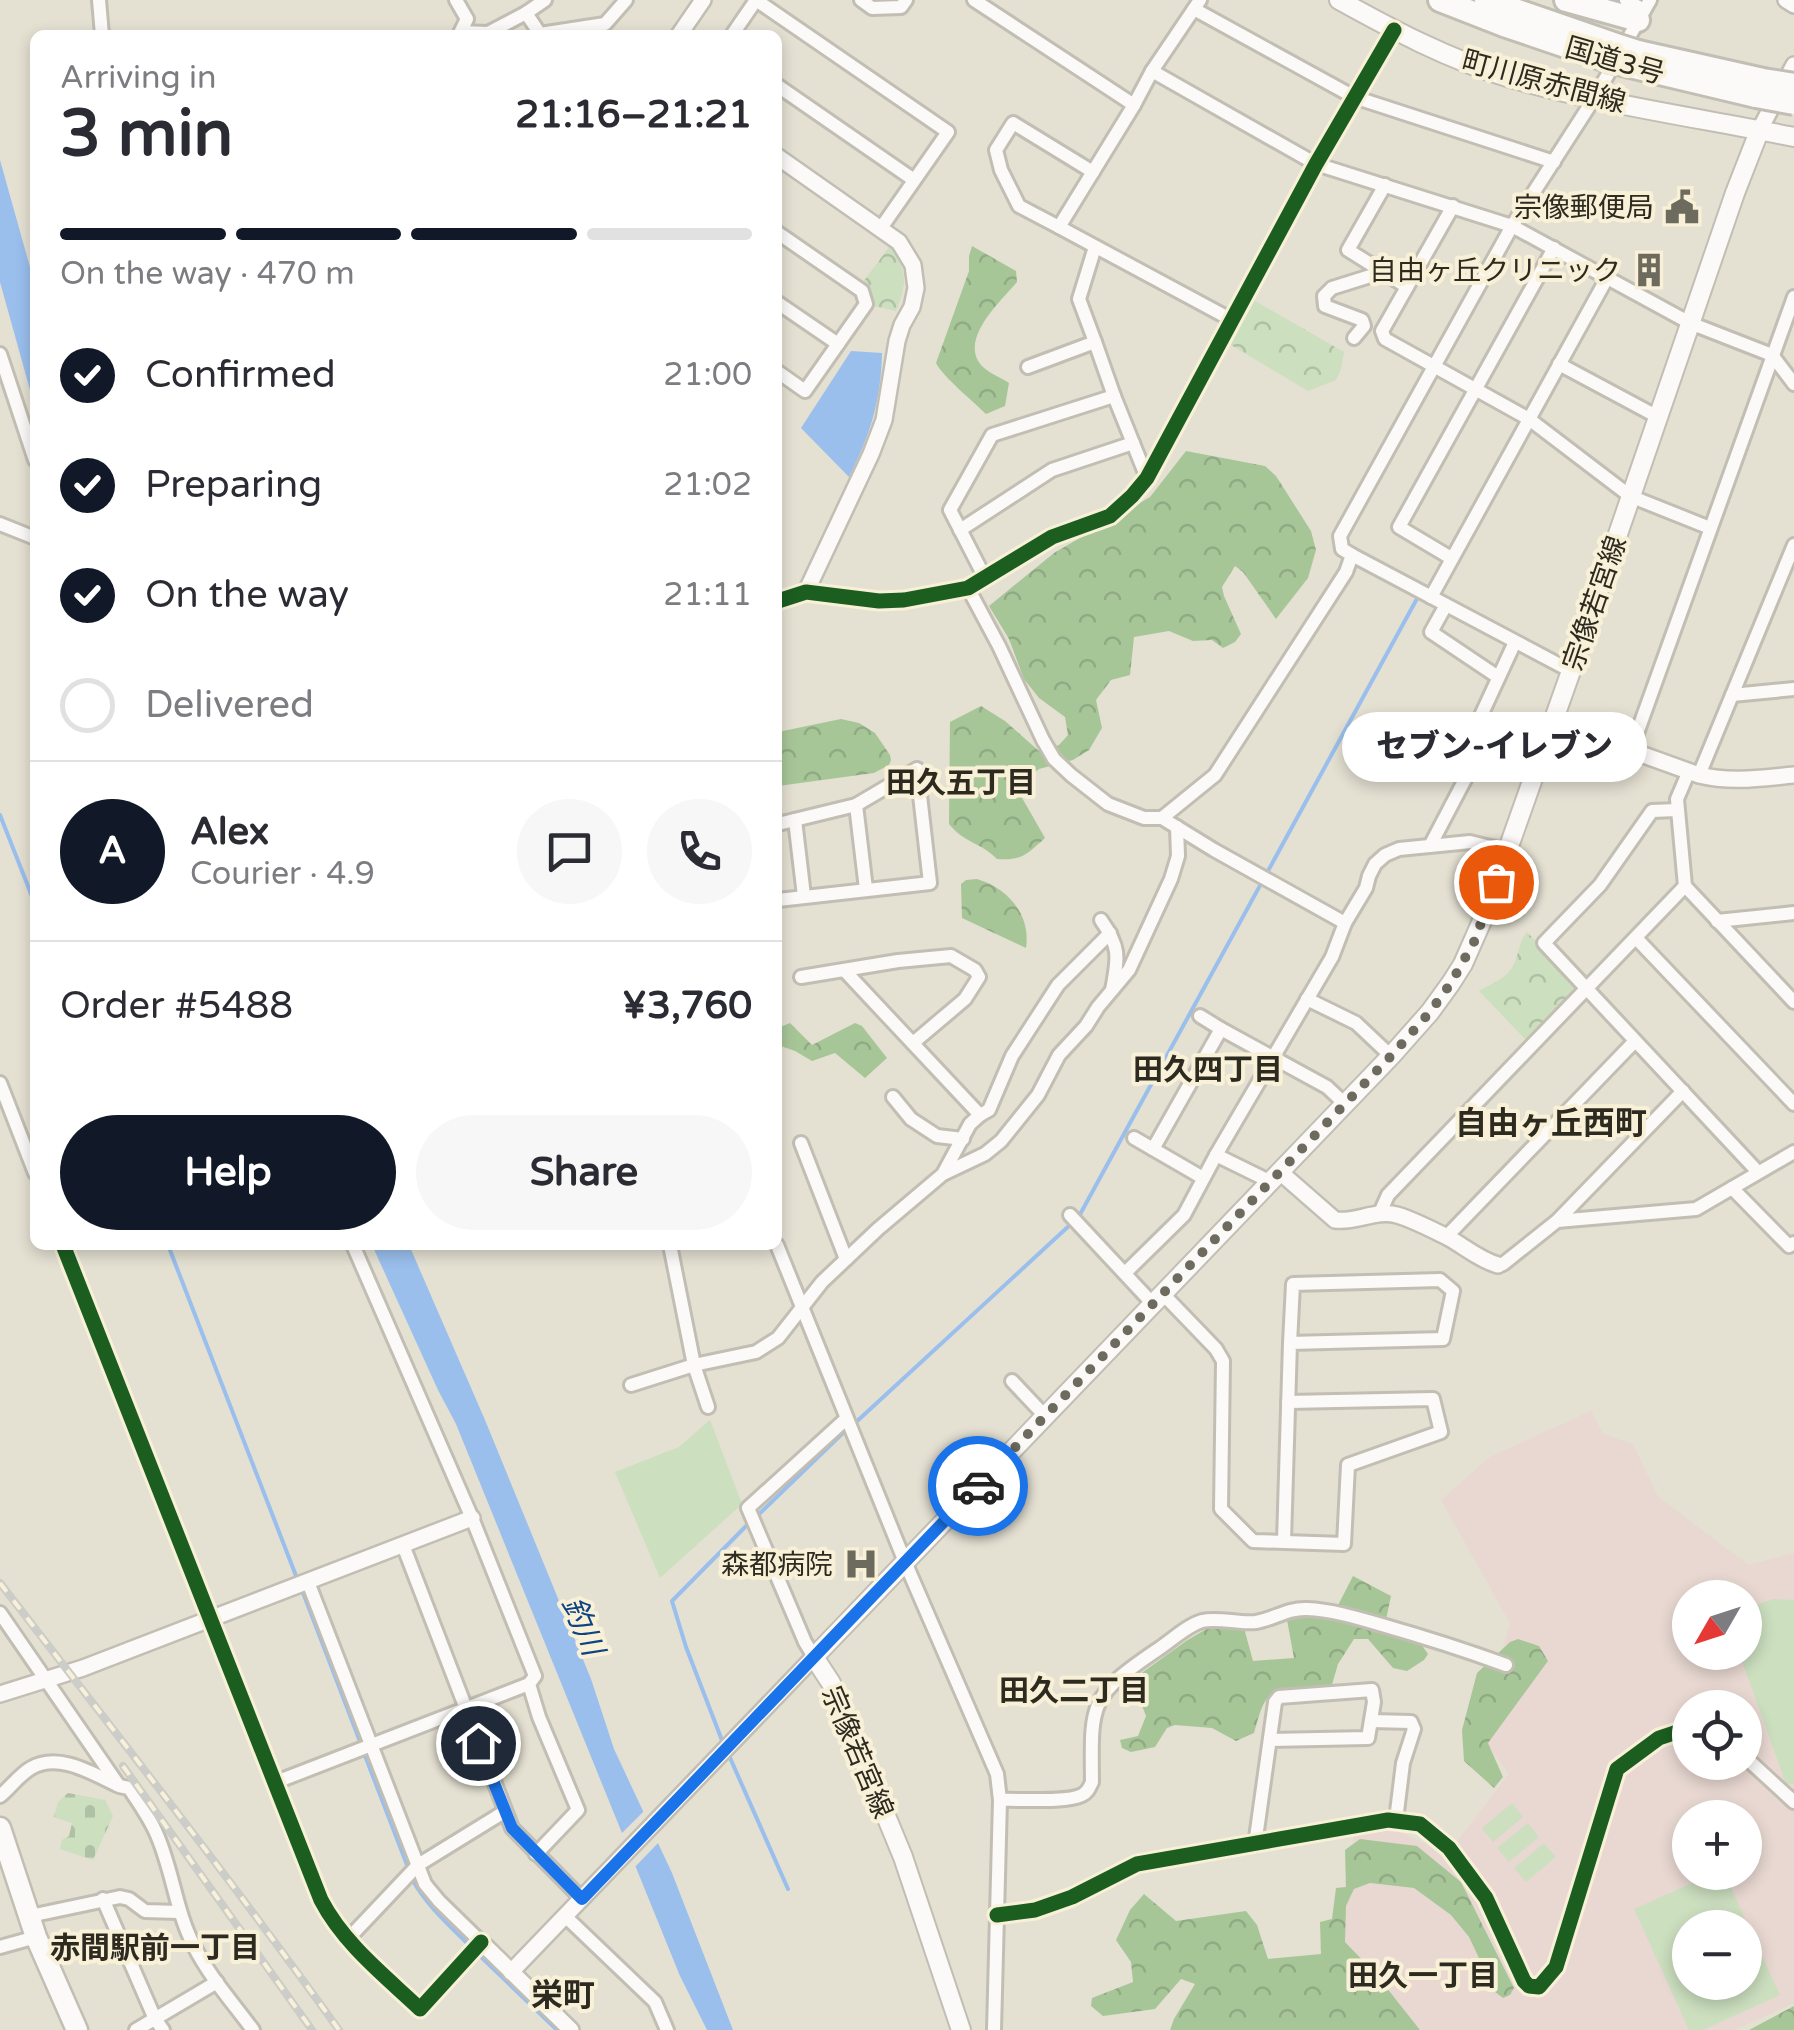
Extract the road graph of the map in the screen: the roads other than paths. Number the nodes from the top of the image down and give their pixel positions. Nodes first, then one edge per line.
1 (99, 0) edge
2 (456, 0) edge
3 (545, 0) edge
4 (626, 0) edge
5 (703, 0) edge
6 (756, 0) edge
7 (861, 0) edge
8 (906, 0) edge
9 (974, 0) edge
10 (1339, 0) edge
11 (1440, 0) edge
12 (1486, 0) edge
13 (1566, 0) edge
14 (1786, 0) edge
15 (1197, 4) edge
16 (1794, 5) edge
17 (1639, 8) edge
18 (526, 13) junction
19 (102, 30) edge
20 (462, 30) edge
21 (494, 30) edge
22 (537, 30) edge
23 (566, 30) edge
24 (682, 30) edge
25 (735, 30) edge
26 (1394, 30) junction
27 (1623, 56) junction
28 (1794, 65) edge
29 (1152, 71) junction
30 (1794, 85) edge
31 (1760, 88) junction
32 (782, 89) edge
33 (1354, 98) junction
34 (1595, 98) junction
35 (1794, 103) edge
36 (1134, 105) junction
37 (1760, 129) junction
38 (1794, 137) edge
39 (782, 159) edge
40 (1554, 162) junction
41 (1316, 164) junction
42 (1092, 172) junction
43 (914, 180) junction
44 (1385, 185) junction
45 (1453, 206) junction
46 (1512, 226) junction
47 (1059, 227) junction
48 (881, 228) junction
49 (782, 236) edge
50 (1095, 246) junction
51 (1554, 248) junction
52 (1384, 272) junction
53 (1607, 278) junction
54 (1407, 287) junction
55 (1794, 297) edge
56 (782, 305) edge
57 (1232, 320) junction
58 (1690, 323) junction
59 (1354, 338) dead end
60 (1096, 342) junction
61 (838, 344) junction
62 (0, 354) edge
63 (1772, 355) junction
64 (1559, 364) junction
65 (1433, 366) junction
66 (1028, 367) dead end
67 (782, 375) edge
68 (1794, 384) edge
69 (1475, 390) junction
70 (1114, 396) junction
71 (1658, 417) junction
72 (1529, 419) junction
73 (1133, 444) junction
74 (30, 445) edge
75 (1147, 478) junction
76 (1630, 496) junction
77 (0, 524) edge
78 (1710, 528) junction
79 (960, 530) junction
80 (30, 536) edge
81 (1792, 552) edge
82 (1352, 555) junction
83 (1450, 558) junction
84 (985, 578) junction
85 (968, 588) junction
86 (806, 592) junction
87 (1431, 597) junction
88 (782, 600) edge
89 (1446, 605) junction
90 (1515, 642) junction
91 (1571, 671) junction
92 (1498, 677) junction
93 (1794, 689) edge
94 (1732, 695) junction
95 (1552, 722) junction
96 (1632, 750) junction
97 (1694, 772) junction
98 (1794, 775) edge
99 (856, 805) junction
100 (1677, 810) junction
101 (1162, 818) junction
102 (795, 820) junction
103 (782, 823) edge
104 (1177, 828) junction
105 (1430, 846) junction
106 (1507, 851) junction
107 (1685, 886) junction
108 (866, 889) junction
109 (804, 896) junction
110 (782, 899) edge
111 (1794, 913) edge
112 (1718, 921) junction
113 (1345, 923) junction
114 (1636, 938) junction
115 (844, 970) junction
116 (801, 977) dead end
117 (1586, 988) junction
118 (1111, 992) junction
119 (1308, 999) junction
120 (1794, 1002) edge
121 (1200, 1016) dead end
122 (1220, 1029) junction
123 (1635, 1040) junction
124 (913, 1043) junction
125 (1391, 1056) junction
126 (1273, 1058) junction
127 (0, 1083) edge
128 (1684, 1091) junction
129 (894, 1097) dead end
130 (1345, 1104) junction
131 (1794, 1104) edge
132 (980, 1116) junction
133 (1134, 1138) dead end
134 (963, 1139) junction
135 (800, 1143) dead end
136 (1153, 1149) junction
137 (1794, 1152) edge
138 (1216, 1156) junction
139 (30, 1160) edge
140 (1758, 1172) junction
141 (943, 1174) junction
142 (1275, 1177) junction
143 (1203, 1178) junction
144 (1732, 1188) junction
145 (1380, 1213) junction
146 (1070, 1216) dead end
147 (1557, 1222) junction
148 (1446, 1237) junction
149 (1794, 1243) edge
150 (65, 1250) edge
151 (355, 1250) edge
152 (671, 1250) edge
153 (779, 1250) edge
154 (846, 1260) junction
155 (1498, 1265) joint
156 (1124, 1274) junction
157 (1158, 1299) junction
158 (803, 1308) junction
159 (1290, 1344) junction
160 (694, 1365) junction
161 (1012, 1381) dead end
162 (631, 1385) dead end
163 (1288, 1402) junction
164 (708, 1407) dead end
165 (1045, 1416) junction
166 (846, 1418) junction
167 (472, 1518) junction
168 (1284, 1542) junction
169 (403, 1545) junction
170 (905, 1562) junction
171 (308, 1582) junction
172 (0, 1613) edge
173 (210, 1620) junction
174 (814, 1657) junction
175 (1506, 1666) dead end
176 (45, 1680) junction
177 (528, 1684) junction
178 (0, 1694) edge
179 (465, 1708) junction
180 (1371, 1720) junction
181 (1672, 1734) edge
182 (1270, 1740) junction
183 (371, 1745) junction
184 (1762, 1773) edge
185 (276, 1782) junction
186 (120, 1786) junction
187 (0, 1796) edge
188 (1000, 1800) junction
189 (1794, 1802) edge
190 (504, 1812) junction
191 (1396, 1820) junction
192 (0, 1828) edge
193 (1254, 1844) junction
194 (536, 1854) junction
195 (418, 1865) junction
196 (102, 1899) junction
197 (582, 1899) junction
198 (180, 1912) junction
199 (997, 1915) junction
200 (30, 1916) junction
201 (565, 1916) junction
202 (36, 1937) junction
203 (347, 1940) junction
204 (481, 1942) junction
205 (0, 1947) edge
206 (511, 1972) junction
207 (217, 1982) junction
208 (159, 2024) edge
209 (77, 2030) edge
210 (136, 2030) edge
211 (253, 2030) edge
212 (571, 2030) edge
213 (667, 2030) edge
214 (961, 2030) edge
215 (994, 2030) edge

1 - 19 street
2 - 20 street
3 - 18 street
4 - 23 street
5 - 24 street
6 - 25 street
6 - 43 street
7 - 8 street
9 - 36 street
10 - 26 main road, 町川原赤間線
11 - 27 highway, 国道3号
12 - 27 highway, 国道3号
13 - 17 highway
14 - 16 street
15 - 29 street
15 - 33 street
17 - 34 street
18 - 21 street
18 - 22 street
26 - 33 street
26 - 34 main road, 町川原赤間線
27 - 31 highway, 国道3号
28 - 37 street
29 - 36 street
29 - 41 street
30 - 31 highway, 国道3号, bridge
31 - 35 highway, 国道3号, bridge
32 - 43 street
33 - 40 street
33 - 41 street
34 - 37 main road, 町川原赤間線
34 - 40 street
36 - 42 street
37 - 38 main road
37 - 58 main road, 宗像若宮線
39 - 48 street
40 - 46 street
41 - 44 street
41 - 57 street
42 - 47 street
42 - 47 street
43 - 48 street
44 - 45 street
44 - 52 street
45 - 46 street
45 - 54 street
46 - 51 street
46 - 65 street
47 - 50 street
48 - 86 street
49 - 61 street
50 - 57 street
50 - 60 street
51 - 53 street
51 - 69 street
52 - 54 street
52 - 59 street
53 - 58 street
53 - 64 street
54 - 65 street
55 - 63 street
56 - 61 street
57 - 75 street
58 - 63 street
58 - 71 main road, 宗像若宮線
60 - 66 street
60 - 70 street
61 - 67 street
62 - 74 street
63 - 68 street
63 - 78 street
64 - 71 street
64 - 72 street
65 - 69 street
65 - 82 street
69 - 72 street
69 - 83 street
70 - 73 street
70 - 79 street
71 - 76 main road, 宗像若宮線
72 - 76 street
72 - 83 street
73 - 75 street
73 - 79 street
75 - 84 street
76 - 78 street
76 - 91 main road, 宗像若宮線
77 - 80 street
78 - 96 street
79 - 84 street
81 - 94 street
82 - 87 street
82 - 101 street
83 - 87 street
84 - 85 street
85 - 86 street
85 - 101 street
86 - 88 street
87 - 89 street
89 - 90 street
89 - 92 street
90 - 91 street
90 - 92 street
91 - 95 main road, 宗像若宮線
92 - 105 street
93 - 94 street
94 - 97 street
95 - 96 street
95 - 106 main road, 宗像若宮線
96 - 97 street
97 - 98 street
97 - 100 street
99 - 102 street
99 - 108 street
99 - 108 street
100 - 107 street
100 - 117 street
101 - 104 street
102 - 103 street
102 - 109 street
104 - 113 street
104 - 118 street
105 - 106 street
105 - 113 street
106 - 125 main road, 宗像若宮線
107 - 112 street
107 - 114 street
108 - 109 street
109 - 110 street
111 - 112 street
112 - 120 street
113 - 119 street
114 - 117 street
114 - 131 street
115 - 116 street
115 - 124 street
115 - 124 street
117 - 123 street
117 - 145 street
118 - 132 street
118 - 141 street
119 - 125 street
119 - 126 street
121 - 122 street
122 - 126 street
122 - 136 street
123 - 128 street
123 - 148 street
124 - 132 street
125 - 130 main road, 宗像若宮線
126 - 130 street
126 - 138 street
127 - 139 street
128 - 140 street
128 - 147 street
129 - 134 street
130 - 142 main road, 宗像若宮線
132 - 134 street
133 - 136 street
134 - 141 street
135 - 154 street
136 - 143 street
137 - 140 street
138 - 142 street
138 - 143 street
140 - 144 street
141 - 154 street
142 - 145 street
142 - 157 main road, 宗像若宮線
143 - 156 street
144 - 147 street
144 - 149 street
145 - 148 street
146 - 156 street
147 - 155 street
148 - 155 street
150 - 173 street
151 - 167 street
152 - 160 street
153 - 158 street
154 - 158 street
156 - 157 street
157 - 165 main road, 宗像若宮線
157 - 168 street
158 - 160 street
158 - 166 street
159 - 159 street
159 - 163 street
160 - 162 street
160 - 164 street
161 - 165 street
163 - 168 street
163 - 168 street
165 - 170 main road, 宗像若宮線
166 - 170 street
166 - 174 street
167 - 169 street
167 - 177 street
169 - 171 street
169 - 179 street
170 - 174 main road, 宗像若宮線
170 - 188 street
171 - 173 street
171 - 183 street
172 - 176 street
173 - 176 street
173 - 185 street
174 - 197 street
174 - 214 main road, 宗像若宮線
175 - 188 street
176 - 178 street
176 - 186 street
177 - 179 street
177 - 194 street
179 - 183 street
179 - 190 street
180 - 182 street
180 - 182 street
180 - 191 street
181 - 191 street
182 - 193 street
183 - 185 street
183 - 195 street
184 - 189 street
185 - 203 street
186 - 187 street
186 - 198 street
188 - 199 street
190 - 194 street
190 - 195 street
191 - 193 street
192 - 200 main road
193 - 199 street
194 - 197 street
195 - 203 street
195 - 204 street
196 - 198 street
196 - 200 street
196 - 208 street
197 - 201 street
198 - 207 street
199 - 215 street
200 - 202 main road
201 - 206 street
201 - 213 street
202 - 205 street
202 - 209 main road
203 - 204 street
204 - 206 street
206 - 212 street
207 - 208 street
207 - 211 street
208 - 210 street

